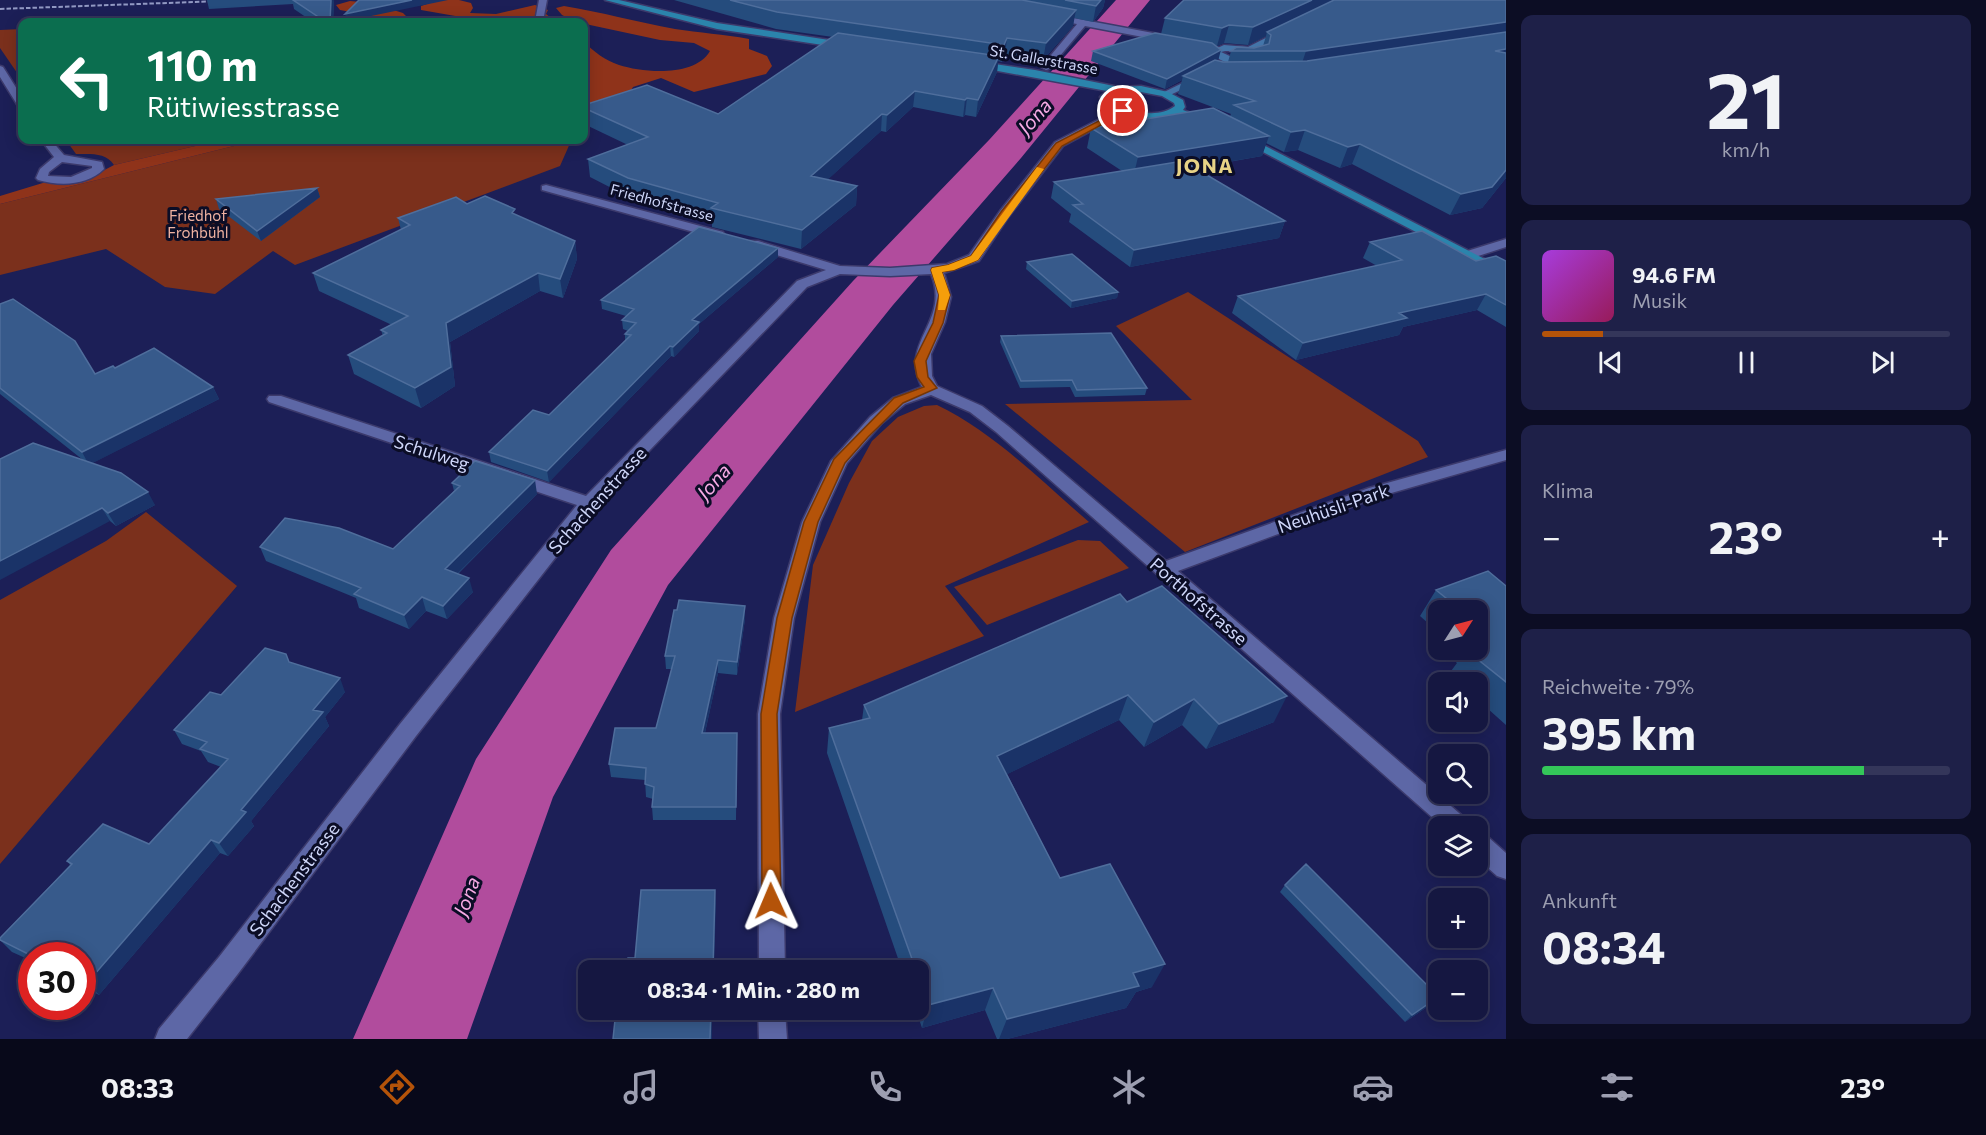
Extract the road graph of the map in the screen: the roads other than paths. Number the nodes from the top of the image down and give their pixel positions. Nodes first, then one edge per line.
1 (543, 0) edge
2 (609, 0) edge
3 (1037, 14) edge
4 (540, 16) dead end
5 (1086, 24) junction
6 (1292, 28) edge
7 (1176, 41) edge
8 (856, 47) edge
9 (1208, 47) edge
10 (1218, 49) junction
11 (1250, 50) junction
12 (1230, 60) junction
13 (963, 62) edge
14 (0, 69) edge
15 (1043, 71) junction
16 (1118, 90) junction
17 (1165, 94) junction
18 (18, 98) edge
19 (1123, 111) junction
20 (1177, 111) junction
21 (49, 144) edge
22 (60, 158) dead end
23 (546, 188) dead end
24 (1506, 243) edge
25 (1469, 255) junction
26 (839, 270) junction
27 (936, 270) junction
28 (1506, 275) edge
29 (931, 388) junction
30 (275, 399) dead end
31 (1506, 455) edge
32 (589, 503) junction
33 (1162, 570) junction
34 (1446, 816) edge
35 (1488, 853) edge
36 (1506, 868) edge
37 (772, 960) edge
38 (772, 1020) edge
39 (169, 1039) edge
40 (773, 1039) edge

1 - 4 street
2 - 8 main road
3 - 5 street
5 - 7 street
5 - 15 street
6 - 11 street
9 - 10 street
10 - 11 street
10 - 12 street
11 - 12 street
12 - 17 street
13 - 15 main road, St. Gallerstrasse
14 - 18 street
15 - 16 main road, St. Gallerstrasse
16 - 17 main road, St. Gallerstrasse
16 - 19 main road
17 - 20 main road
19 - 20 main road
19 - 27 street, Schachenstrasse
20 - 25 main road
21 - 22 street
23 - 26 street, Friedhofstrasse
24 - 25 street
25 - 28 main road
26 - 27 street, Schachenstrasse
26 - 32 street, Schachenstrasse
27 - 29 street
29 - 33 street, Porthofstrasse
29 - 37 street
30 - 32 street, Schulweg
31 - 33 street, Neuhüsli-Park
32 - 39 street, Schachenstrasse
33 - 34 street, Porthofstrasse
35 - 36 street
38 - 40 street

